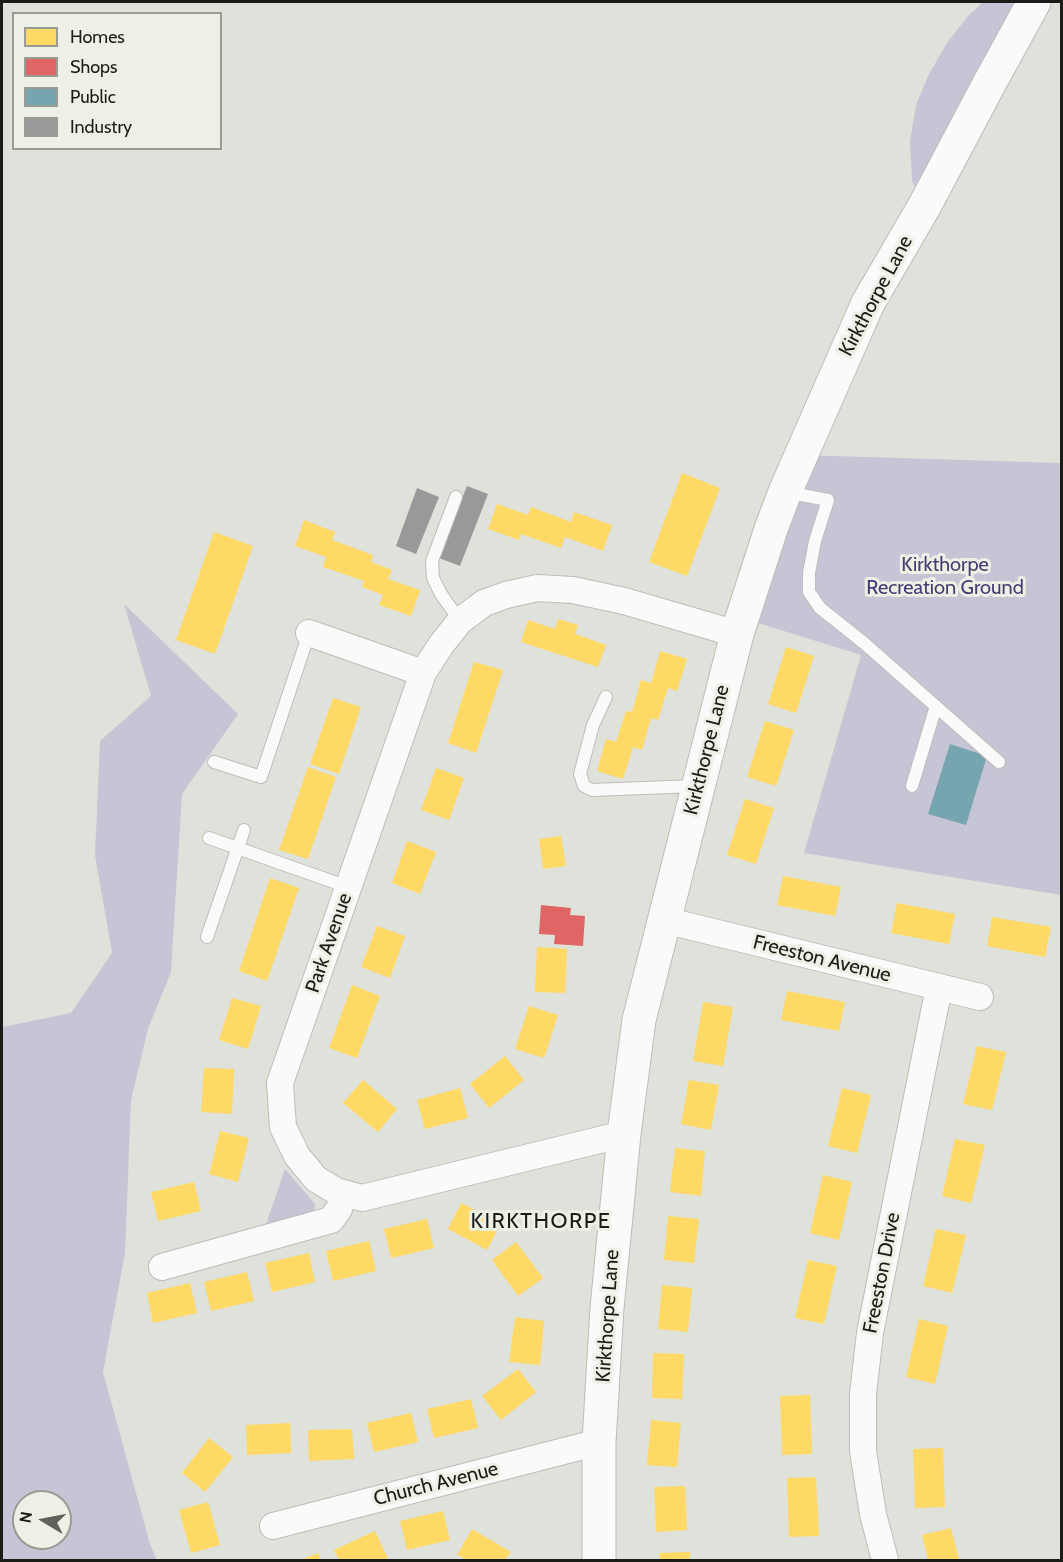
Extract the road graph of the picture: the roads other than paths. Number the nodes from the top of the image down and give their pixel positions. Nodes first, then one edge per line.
1 (1034, 2) edge
2 (785, 492) junction
3 (456, 497) dead end
4 (460, 621) junction
5 (309, 633) joint
6 (736, 634) junction
7 (423, 673) junction
8 (606, 697) dead end
9 (936, 706) junction
10 (214, 762) dead end
11 (999, 762) dead end
12 (698, 786) junction
13 (912, 786) dead end
14 (244, 830) dead end
15 (209, 838) dead end
16 (238, 848) junction
17 (348, 887) junction
18 (664, 920) junction
19 (207, 938) dead end
20 (939, 987) junction
21 (980, 997) dead end
22 (624, 1134) junction
23 (344, 1194) junction
24 (162, 1268) dead end
25 (599, 1442) junction
26 (273, 1526) dead end
27 (599, 1560) edge
28 (885, 1560) edge

1 - 2 street, Kirkthorpe Lane
2 - 6 street, Kirkthorpe Lane
2 - 9 lane
3 - 4 lane
4 - 6 street, Park Avenue
4 - 7 street, Park Avenue
5 - 7 street
5 - 10 lane
6 - 12 street, Kirkthorpe Lane
7 - 17 street, Park Avenue
8 - 12 lane
9 - 11 lane
9 - 13 lane
12 - 18 street, Kirkthorpe Lane
14 - 16 lane
15 - 16 lane
16 - 17 lane
16 - 19 lane
17 - 23 street, Park Avenue
18 - 20 street, Freeston Avenue
18 - 22 street, Kirkthorpe Lane
20 - 21 street, Freeston Avenue
20 - 28 street, Freeston Drive
22 - 23 street, Park Avenue
22 - 25 street, Kirkthorpe Lane
23 - 24 street
25 - 26 street, Church Avenue
25 - 27 street, Kirkthorpe Lane

